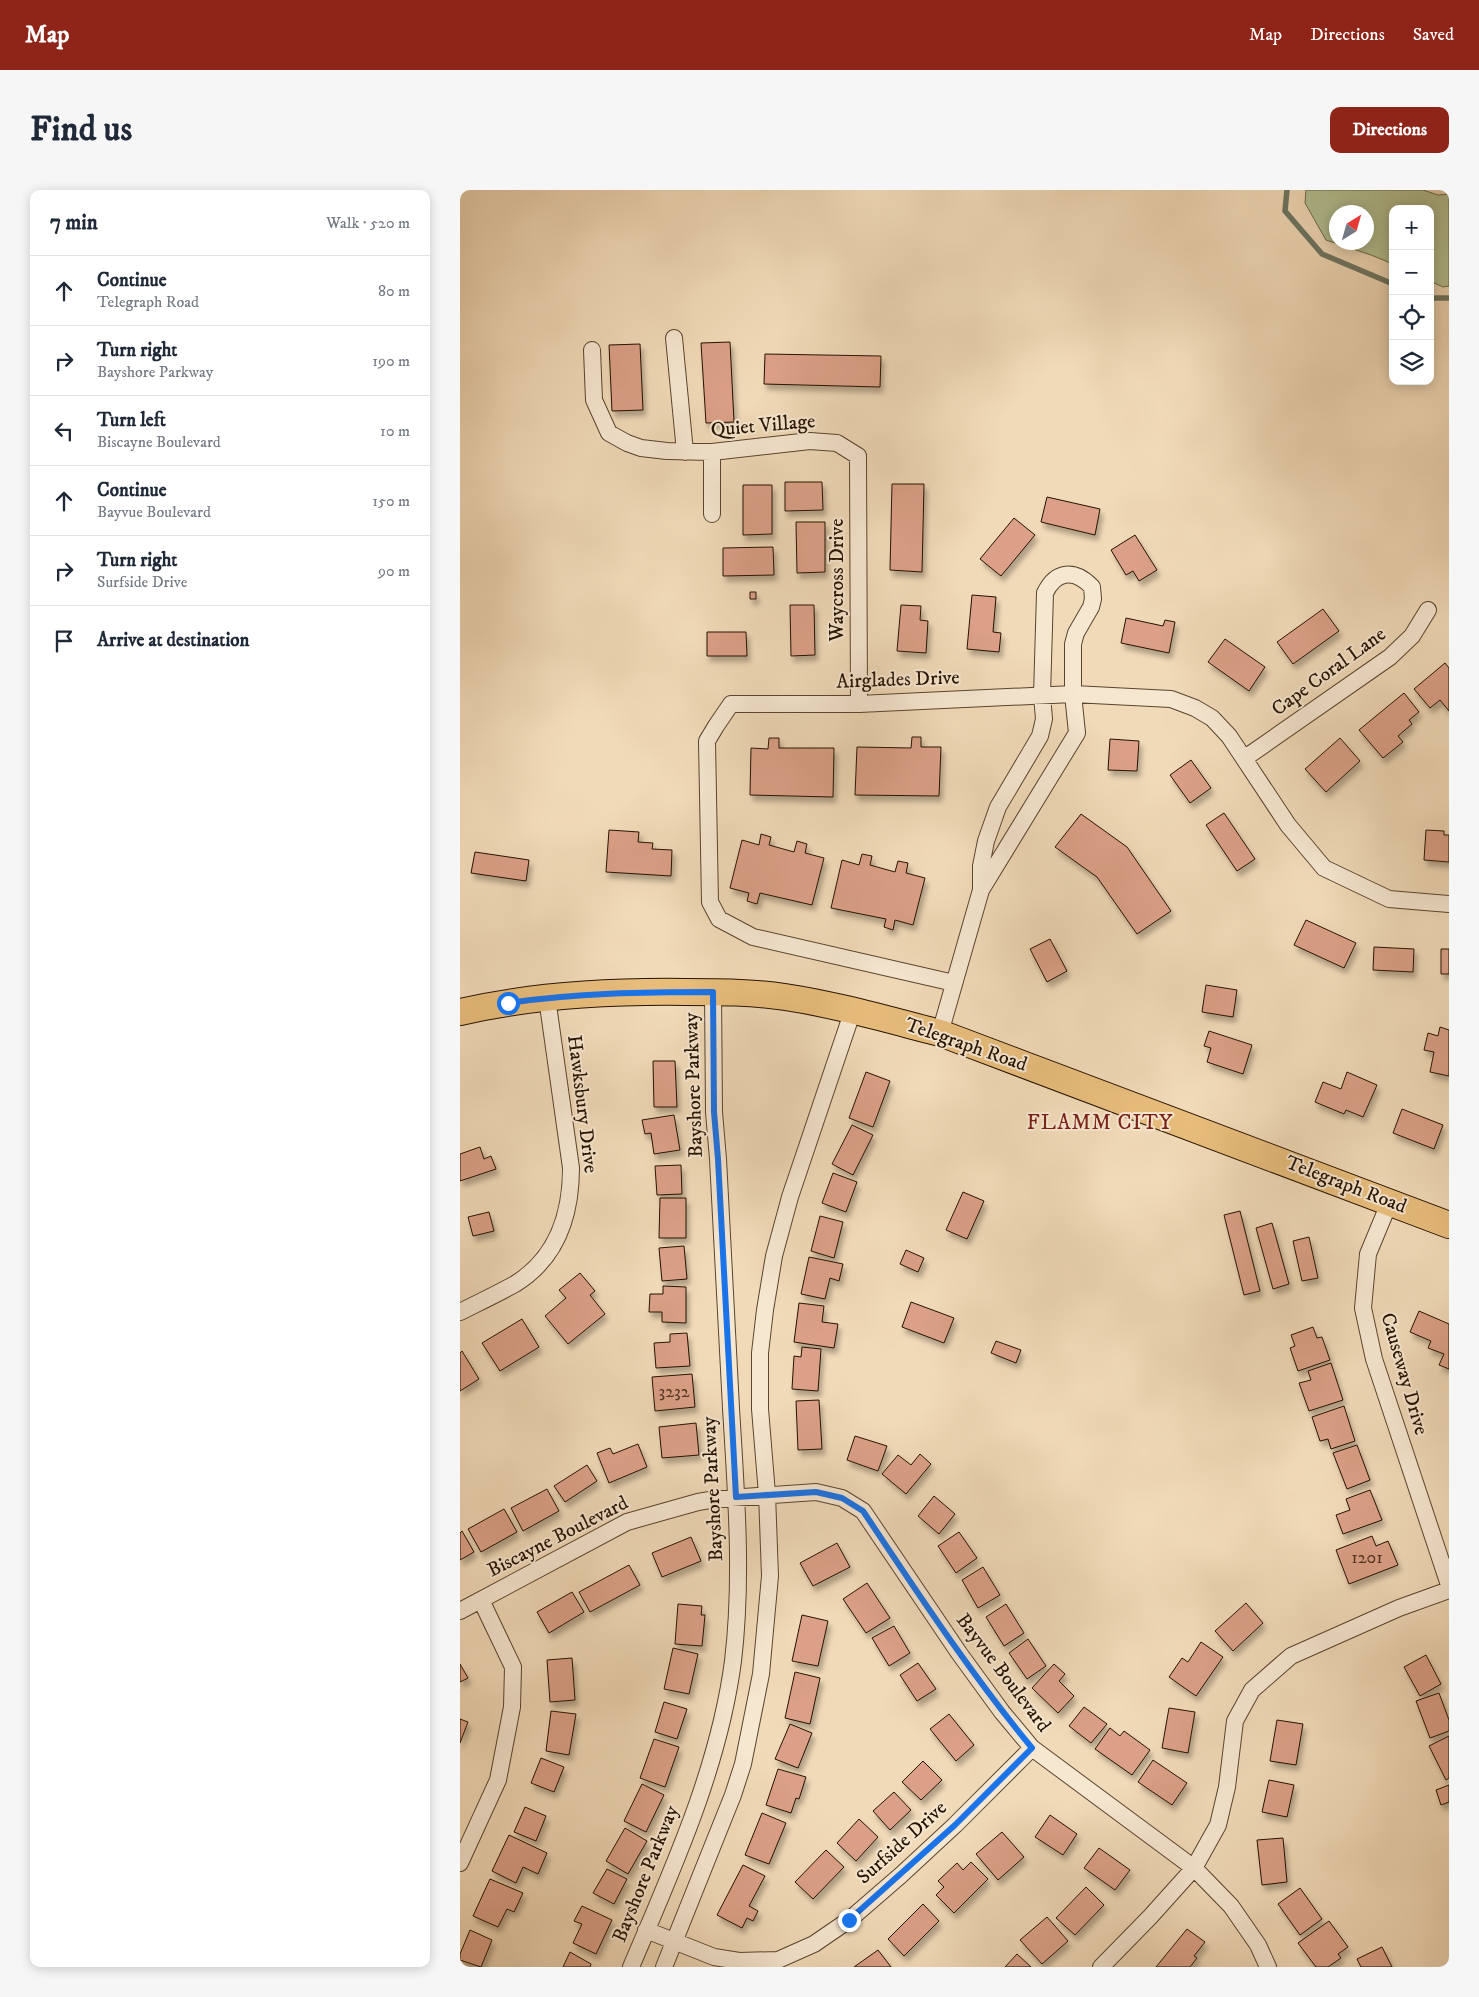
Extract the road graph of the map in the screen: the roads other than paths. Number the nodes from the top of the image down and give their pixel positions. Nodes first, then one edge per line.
1 (674, 338) dead end
2 (592, 350) dead end
3 (684, 452) junction
4 (712, 452) junction
5 (858, 456) joint
6 (712, 514) dead end
7 (1428, 610) dead end
8 (1073, 694) junction
9 (1042, 695) junction
10 (859, 704) junction
11 (1245, 758) junction
12 (981, 890) junction
13 (1449, 904) edge
14 (954, 983) junction
15 (713, 992) junction
16 (547, 998) junction
17 (853, 1010) junction
18 (460, 1012) edge
19 (940, 1034) junction
20 (1390, 1201) junction
21 (1449, 1225) edge
22 (460, 1312) edge
23 (767, 1494) junction
24 (736, 1497) junction
25 (1449, 1585) edge
26 (1449, 1590) edge
27 (481, 1600) junction
28 (460, 1611) edge
29 (1032, 1748) junction
30 (460, 1863) edge
31 (1194, 1868) junction
32 (646, 1930) junction
33 (675, 1942) junction
34 (631, 1967) edge
35 (664, 1967) edge
36 (1101, 1967) edge
37 (1268, 1967) edge

1 - 3 street
2 - 3 street, Quiet Village
3 - 4 street, Quiet Village
4 - 5 street, Quiet Village
4 - 6 street
5 - 10 street, Waycross Drive
7 - 11 street, Cape Coral Lane
8 - 9 street, Airglades Drive
8 - 9 street
8 - 11 street, Airglades Drive
8 - 12 street
9 - 10 street, Airglades Drive
9 - 12 street
10 - 14 street, Airglades Drive
11 - 13 street, Airglades Drive
12 - 14 street
14 - 19 street
15 - 16 main road, Telegraph Road
15 - 17 main road, Telegraph Road
15 - 24 street, Bayshore Parkway
16 - 18 main road, Telegraph Road
16 - 22 street, Hawksbury Drive
17 - 19 main road, Telegraph Road
17 - 23 street
19 - 20 main road, Telegraph Road
20 - 21 main road, Telegraph Road
20 - 25 street, Causeway Drive
23 - 24 street, Biscayne Boulevard
23 - 29 street, Bayvue Boulevard
23 - 33 street
24 - 27 street, Biscayne Boulevard
24 - 32 street, Bayshore Parkway
26 - 31 street
27 - 28 street, Biscayne Boulevard
27 - 30 street
29 - 31 street, Bayvue Boulevard
29 - 33 street, Surfside Drive
31 - 36 street
31 - 37 street, Bayvue Boulevard
32 - 33 street, Surfside Drive
32 - 34 street, Bayshore Parkway
33 - 35 street

